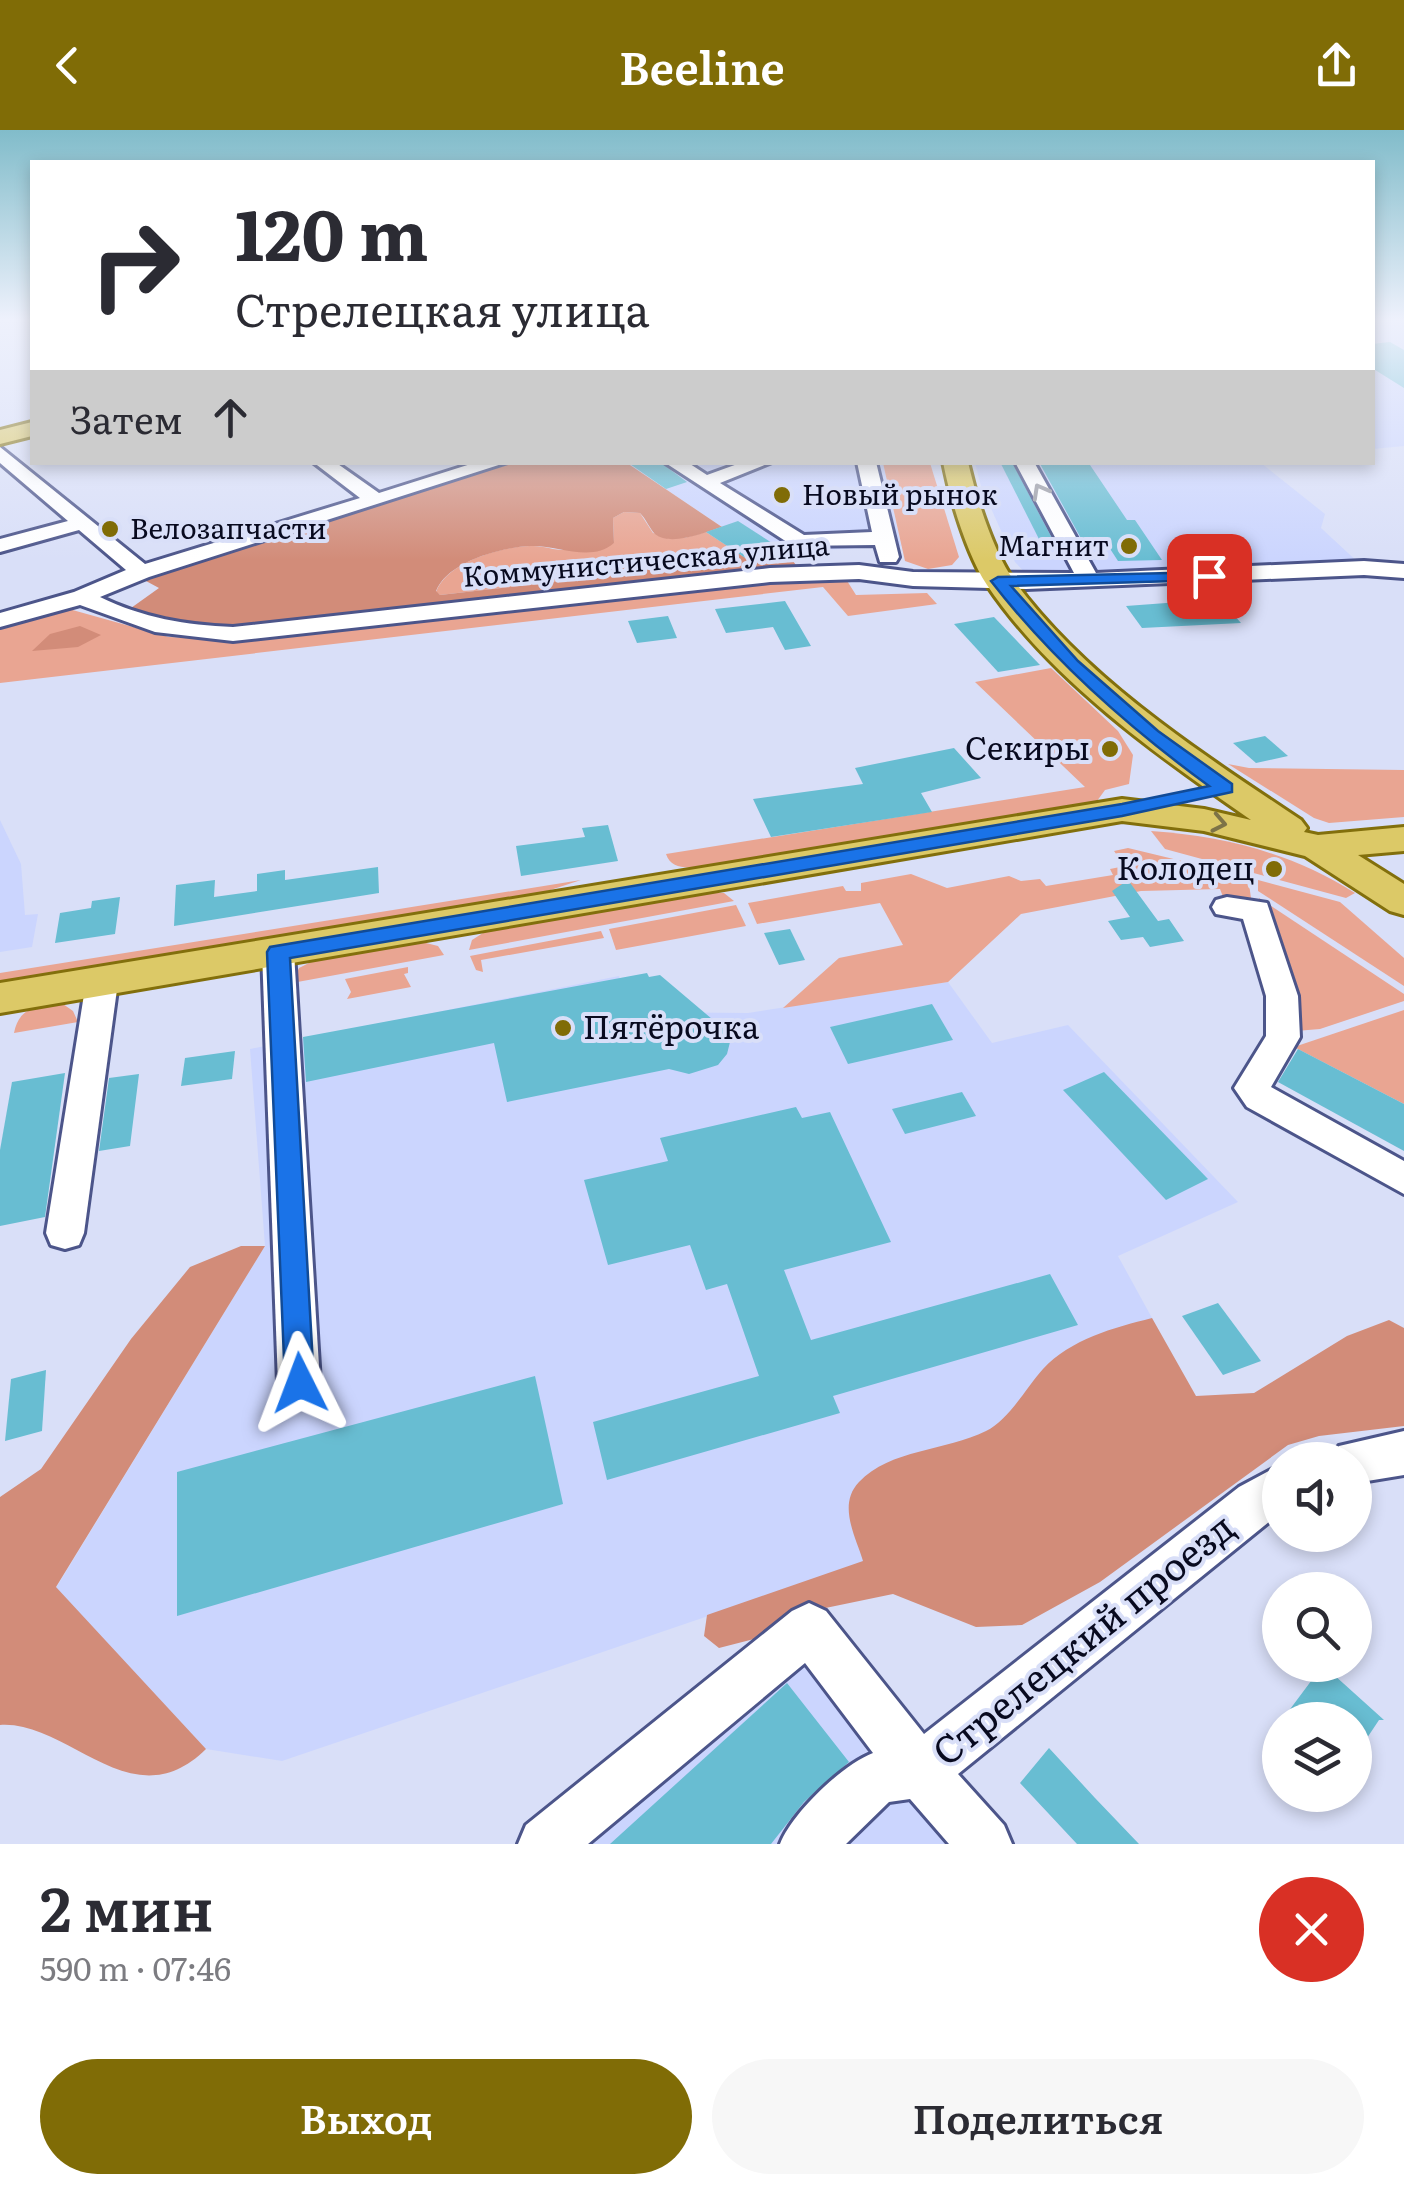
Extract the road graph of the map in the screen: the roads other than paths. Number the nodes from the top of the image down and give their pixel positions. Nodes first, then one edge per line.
1 (30, 430) edge
2 (0, 437) edge
3 (0, 453) edge
4 (326, 465) edge
5 (489, 465) edge
6 (678, 465) edge
7 (754, 465) edge
8 (867, 465) edge
9 (955, 465) edge
10 (1026, 465) edge
11 (704, 482) junction
12 (376, 500) junction
13 (83, 523) junction
14 (884, 538) junction
15 (0, 546) edge
16 (1404, 571) edge
17 (140, 572) junction
18 (893, 576) junction
19 (1089, 580) junction
20 (998, 581) junction
21 (82, 597) junction
22 (0, 620) edge
23 (1151, 735) junction
24 (1225, 788) junction
25 (1122, 810) junction
26 (1404, 839) edge
27 (1318, 847) junction
28 (1404, 902) edge
29 (1227, 907) dead end
30 (278, 952) junction
31 (102, 982) junction
32 (0, 998) edge
33 (1404, 1179) edge
34 (65, 1233) dead end
35 (300, 1383) dead end
36 (1404, 1453) edge
37 (1372, 1458) edge
38 (1262, 1499) edge
39 (920, 1771) junction
40 (545, 1844) edge
41 (808, 1844) edge
42 (985, 1844) edge

1 - 2 main road
3 - 13 street
4 - 12 street
5 - 12 street
6 - 11 street
7 - 11 street
8 - 14 street
9 - 20 main road
19 -> 10 street
11 - 14 street
12 - 17 street
13 - 15 street
13 - 17 street
14 - 18 street
16 - 19 street, Коммунистическая улица
17 - 21 street
18 - 20 street, Коммунистическая улица
18 - 21 street, Коммунистическая улица
19 - 20 street, Коммунистическая улица
20 - 23 main road
21 - 22 street
23 - 24 main road
23 - 25 main road
24 - 25 main road
24 - 27 main road
25 -> 27 main road
25 - 30 main road
26 - 27 main road
27 - 28 main road
29 - 33 street
30 - 31 main road
30 - 35 street
31 - 32 main road
31 - 34 street
36 - 37 street
38 - 39 street, Стрелецкий проезд
39 - 40 street
39 - 41 street
39 - 42 street, Стрелецкий проезд

